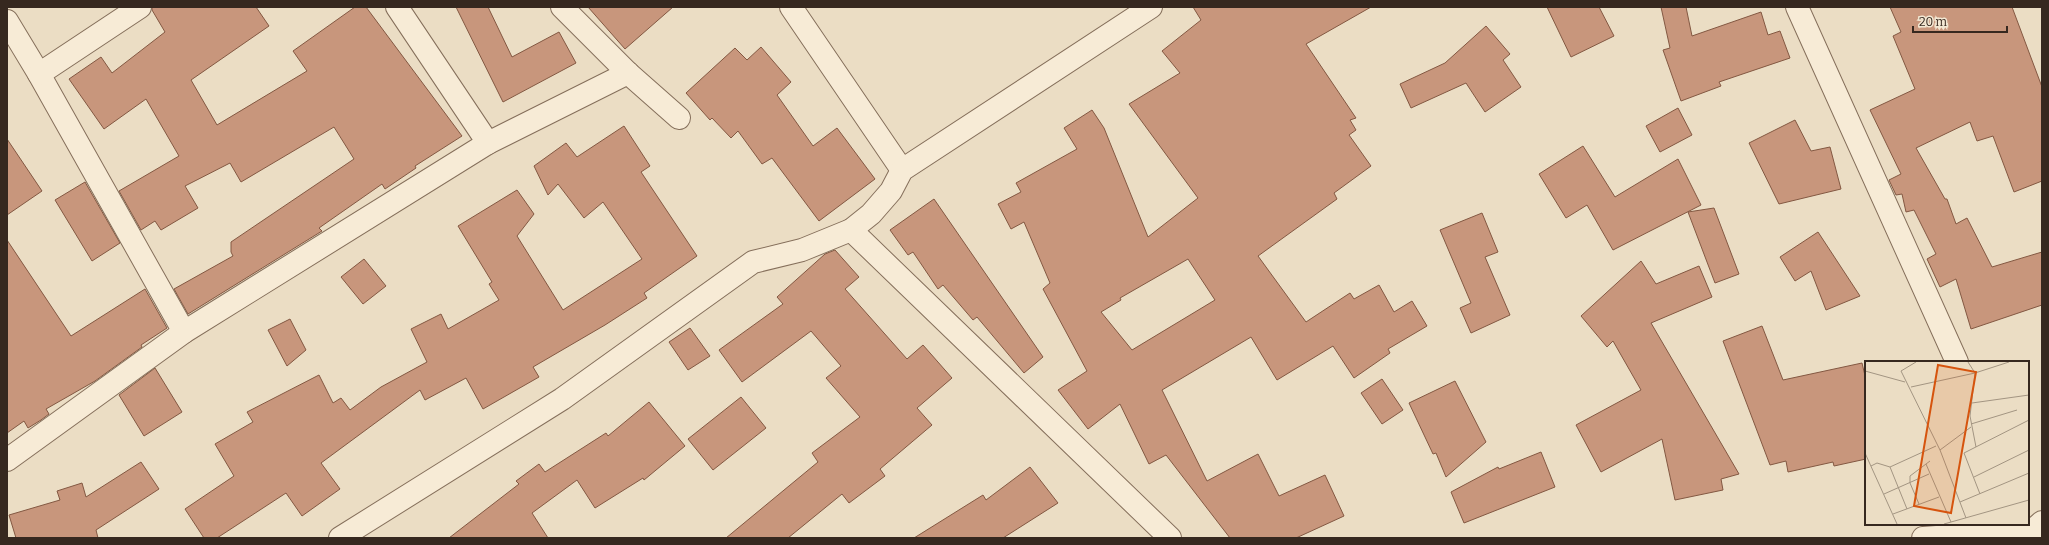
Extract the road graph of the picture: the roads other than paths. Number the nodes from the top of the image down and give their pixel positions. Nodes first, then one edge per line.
1 (140, 7) edge
2 (398, 7) edge
3 (562, 7) edge
4 (791, 7) edge
5 (1151, 7) edge
6 (1797, 7) edge
7 (7, 21) edge
8 (628, 73) junction
9 (39, 74) junction
10 (679, 118) dead end
11 (488, 143) junction
12 (902, 170) junction
13 (851, 230) junction
14 (184, 332) junction
15 (1957, 361) edge
16 (7, 460) edge
17 (2035, 527) edge
18 (340, 538) edge
19 (1170, 538) edge
20 (1922, 538) edge

1 - 9 street
2 - 11 street
3 - 8 street
4 - 12 street
5 - 12 street
6 - 15 street
7 - 9 street
8 - 10 street
8 - 11 street
9 - 14 street
11 - 14 street
12 - 13 street
13 - 18 street
13 - 19 street
14 - 16 street
17 - 20 street

